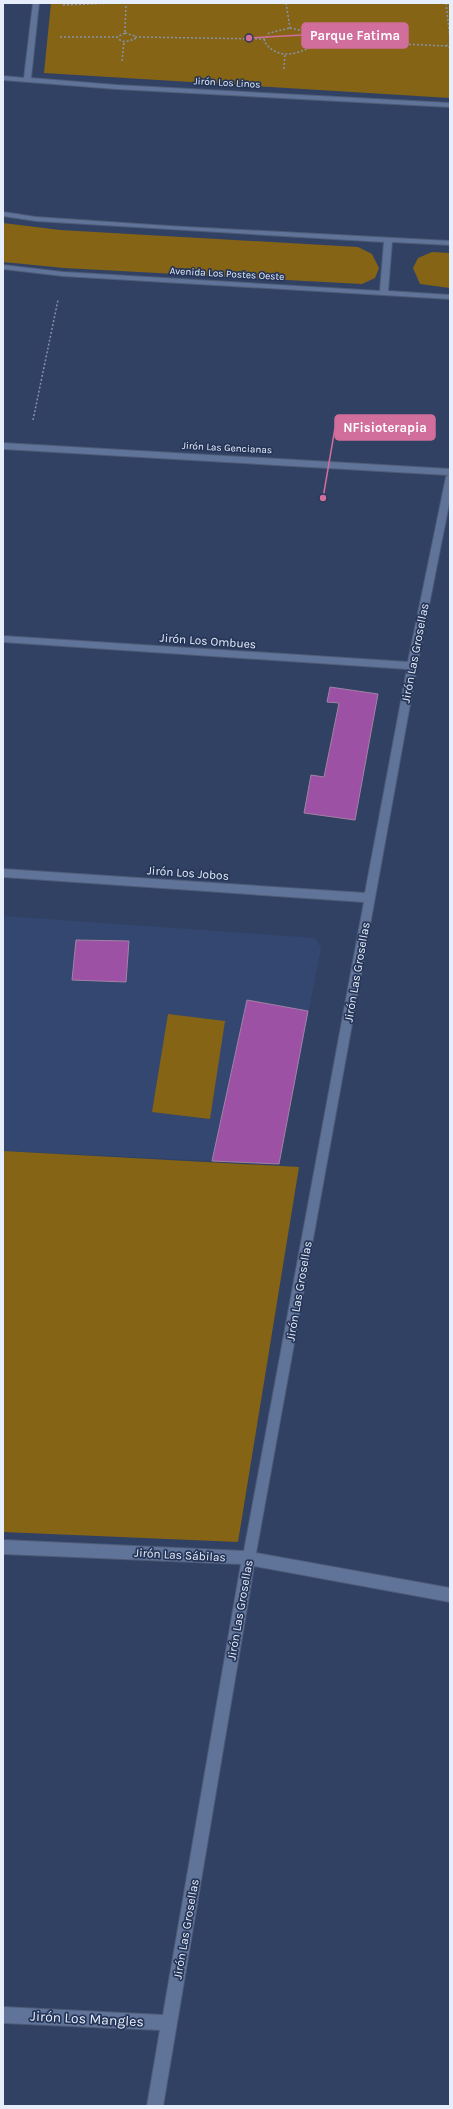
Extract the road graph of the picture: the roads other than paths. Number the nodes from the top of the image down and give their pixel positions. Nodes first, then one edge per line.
1 (36, 3) edge
2 (3, 78) edge
3 (27, 80) junction
4 (450, 105) edge
5 (3, 214) edge
6 (388, 240) junction
7 (450, 243) edge
8 (3, 267) edge
9 (384, 293) junction
10 (450, 297) edge
11 (3, 446) edge
12 (450, 472) edge
13 (450, 477) edge
14 (3, 639) edge
15 (412, 666) junction
16 (3, 873) edge
17 (370, 898) junction
18 (3, 1547) edge
19 (249, 1558) junction
20 (450, 1594) edge
21 (3, 2015) edge
22 (170, 2023) junction
23 (155, 2106) edge

1 - 3 street
2 - 3 street, Jirón Los Linos
3 - 4 street, Jirón Los Linos
5 - 6 street
6 - 7 street
6 - 9 street
8 - 9 street, Avenida Los Postes Oeste
9 - 10 street, Avenida Los Postes Oeste
11 - 12 street, Jirón Las Gencianas
13 - 15 street, Jirón Las Grosellas
14 - 15 street, Jirón Los Ombues
15 - 17 street, Jirón Las Grosellas
16 - 17 street, Jirón Los Jobos
17 - 19 street, Jirón Las Grosellas
18 - 19 street, Jirón Las Sábilas
19 - 20 street, Jirón Las Sábilas
19 - 22 street, Jirón Las Grosellas
21 - 22 street, Jirón Los Mangles
22 - 23 street, Jirón Las Grosellas

